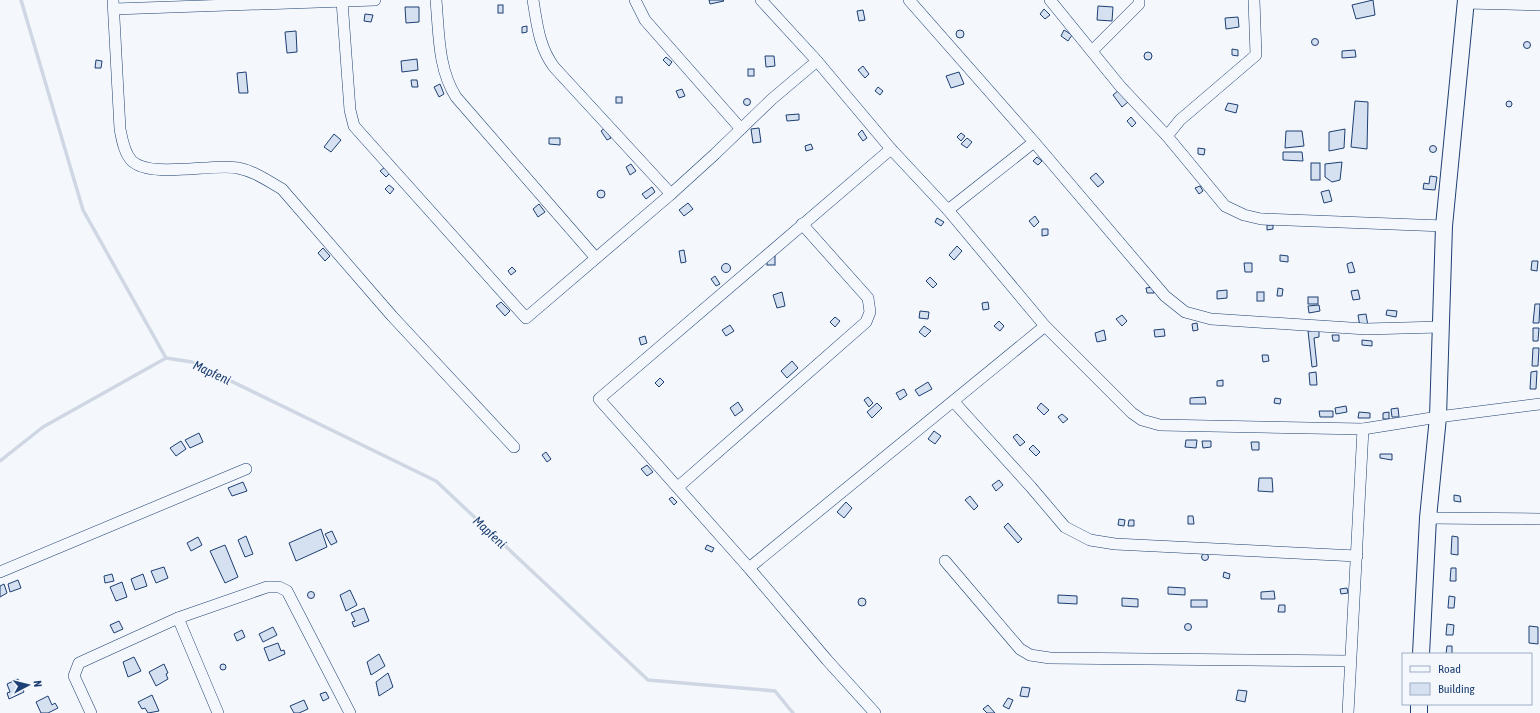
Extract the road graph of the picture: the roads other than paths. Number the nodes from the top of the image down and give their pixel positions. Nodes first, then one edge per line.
1 (375, 0) edge
2 (436, 0) edge
3 (533, 0) edge
4 (635, 0) edge
5 (761, 0) edge
6 (909, 0) edge
7 (1050, 0) edge
8 (1139, 0) edge
9 (1254, 0) edge
10 (302, 1) edge
11 (342, 1) junction
12 (1466, 1) edge
13 (210, 3) edge
14 (113, 4) edge
15 (1540, 5) edge
16 (1092, 51) junction
17 (817, 61) junction
18 (741, 129) junction
19 (1167, 136) junction
20 (1034, 142) junction
21 (891, 149) junction
22 (670, 194) junction
23 (948, 210) junction
24 (802, 224) junction
25 (1444, 226) junction
26 (595, 257) junction
27 (1044, 326) junction
28 (1440, 327) junction
29 (954, 402) junction
30 (1540, 404) edge
31 (1438, 417) junction
32 (1363, 429) junction
33 (514, 447) dead end
34 (246, 469) dead end
35 (678, 487) junction
36 (1428, 518) junction
37 (1540, 519) edge
38 (1357, 556) junction
39 (946, 561) dead end
40 (749, 568) junction
41 (0, 572) edge
42 (178, 618) junction
43 (1421, 653) edge
44 (1349, 661) junction
45 (91, 713) edge
46 (218, 713) edge
47 (350, 713) edge
48 (875, 713) edge
49 (1348, 713) edge

1 - 11 street
2 - 26 street
3 - 22 street
4 - 18 street
5 - 17 street
6 - 20 street
7 - 16 street
8 - 16 street
9 - 19 street
10 - 11 street
10 - 13 street
11 - 26 street
12 - 15 street
12 - 25 street
13 - 14 street
14 - 33 street
16 - 19 street
17 - 18 street
17 - 21 street
18 - 22 street
19 - 25 street
20 - 23 street
20 - 28 street
21 - 23 street
21 - 24 street
22 - 26 street
23 - 27 street
24 - 35 street
24 - 35 street
25 - 28 street
27 - 29 street
27 - 32 street
28 - 31 street
29 - 38 street
29 - 40 street
30 - 31 street
31 - 32 street
31 - 36 street
32 - 38 street
34 - 41 street
35 - 40 street
36 - 37 street
36 - 43 street
38 - 44 street
39 - 44 street
40 - 48 street
42 - 45 street
42 - 46 street
42 - 47 street
44 - 49 street

